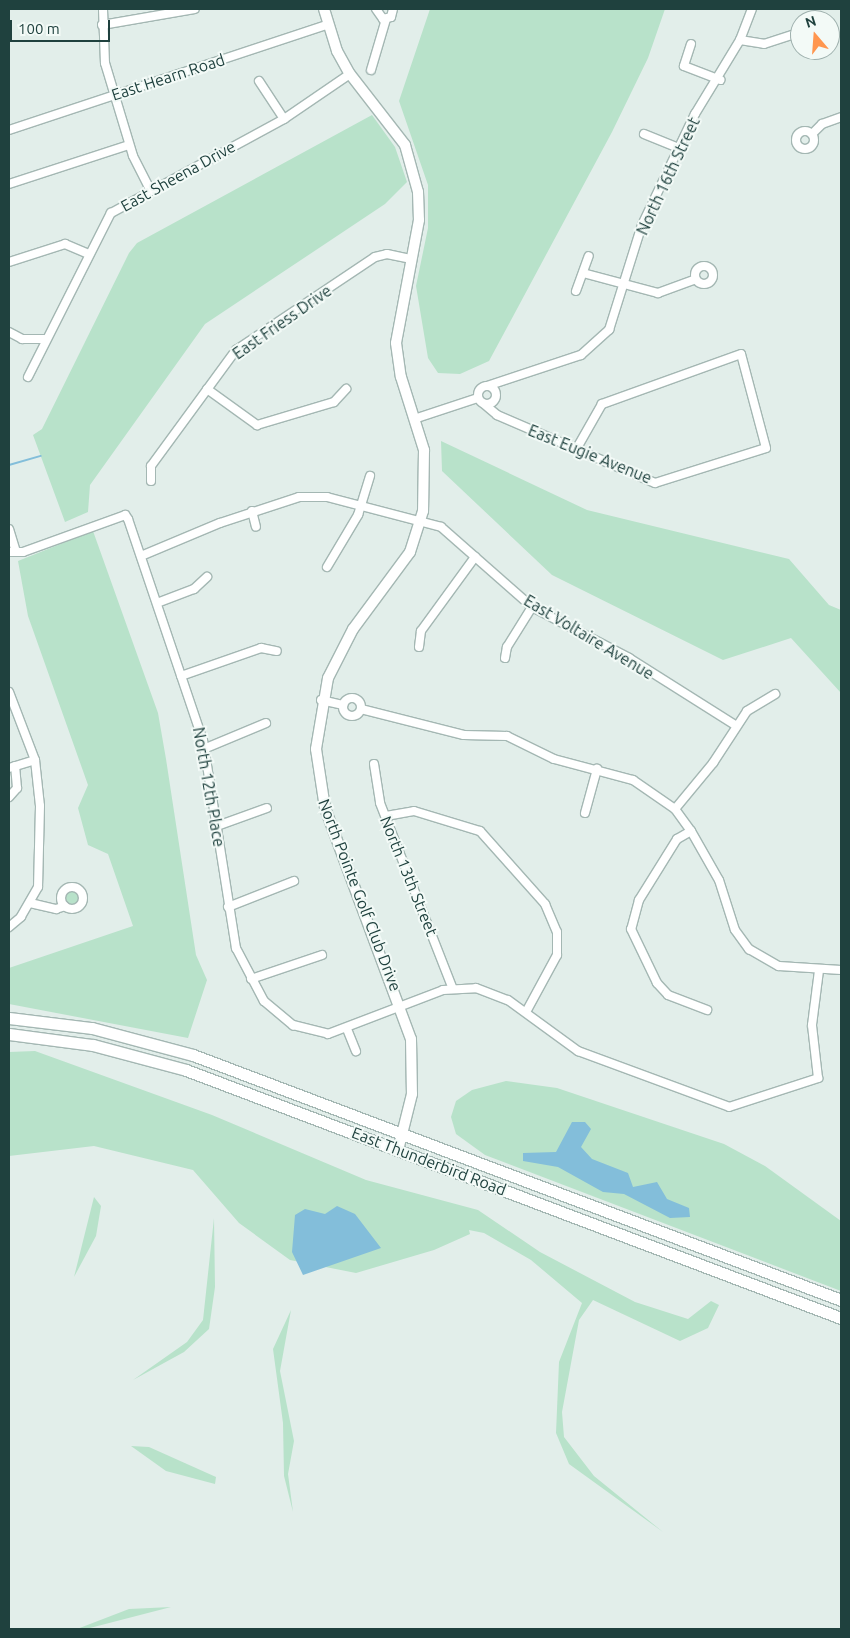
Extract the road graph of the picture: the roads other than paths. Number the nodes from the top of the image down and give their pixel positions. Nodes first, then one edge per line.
1 (103, 9) edge
2 (195, 9) edge
3 (324, 9) edge
4 (376, 9) edge
5 (393, 9) edge
6 (751, 9) edge
7 (386, 19) junction
8 (102, 25) junction
9 (327, 25) junction
10 (790, 35) edge
11 (740, 40) junction
12 (691, 44) dead end
13 (370, 70) dead end
14 (350, 74) junction
15 (720, 80) junction
16 (259, 82) dead end
17 (114, 94) junction
18 (841, 117) edge
19 (284, 119) junction
20 (9, 130) edge
21 (644, 134) dead end
22 (812, 134) dead end
23 (129, 145) junction
24 (681, 149) junction
25 (9, 184) edge
26 (150, 190) junction
27 (88, 254) junction
28 (589, 256) dead end
29 (411, 258) junction
30 (9, 262) edge
31 (583, 273) junction
32 (696, 279) dead end
33 (627, 286) junction
34 (576, 291) dead end
35 (9, 332) edge
36 (44, 339) junction
37 (28, 377) dead end
38 (512, 379) junction
39 (487, 386) junction
40 (207, 389) junction
41 (346, 389) dead end
42 (495, 396) junction
43 (481, 401) junction
44 (500, 416) junction
45 (414, 419) junction
46 (578, 446) junction
47 (370, 476) dead end
48 (151, 481) dead end
49 (361, 506) junction
50 (252, 512) junction
51 (421, 522) junction
52 (256, 527) dead end
53 (9, 529) edge
54 (12, 552) edge
55 (141, 556) junction
56 (475, 557) junction
57 (327, 567) dead end
58 (207, 576) dead end
59 (157, 603) junction
60 (532, 607) junction
61 (419, 647) dead end
62 (277, 650) dead end
63 (505, 658) dead end
64 (181, 676) junction
65 (9, 692) edge
66 (775, 694) dead end
67 (321, 700) junction
68 (343, 705) junction
69 (361, 709) junction
70 (266, 724) dead end
71 (735, 725) junction
72 (206, 748) junction
73 (35, 760) junction
74 (374, 764) dead end
75 (12, 767) edge
76 (597, 769) junction
77 (9, 797) edge
78 (268, 808) dead end
79 (675, 809) junction
80 (585, 813) dead end
81 (386, 816) junction
82 (217, 826) junction
83 (691, 831) junction
84 (294, 881) dead end
85 (30, 903) junction
86 (65, 906) dead end
87 (228, 907) junction
88 (9, 927) edge
89 (322, 954) dead end
90 (819, 970) junction
91 (841, 970) edge
92 (251, 979) junction
93 (452, 987) junction
94 (401, 1005) junction
95 (707, 1010) dead end
96 (526, 1012) junction
97 (9, 1018) edge
98 (347, 1028) junction
99 (9, 1034) edge
100 (356, 1052) dead end
101 (403, 1134) junction
102 (398, 1150) junction
103 (841, 1300) edge
104 (841, 1318) edge

1 - 8 street
2 - 8 street
3 - 9 street, North Pointe Golf Club Drive
4 - 7 street
5 - 7 street
6 - 11 street, North 16th Street
7 - 13 street
8 - 17 street
9 - 14 street, North Pointe Golf Club Drive
9 - 17 street, East Hearn Road
10 - 11 street
11 - 15 street, North 16th Street
12 - 15 street
14 - 19 street, East Sheena Drive
14 - 29 street, North Pointe Golf Club Drive
15 - 24 street, North 16th Street
16 - 19 street
17 - 20 street, East Hearn Road
17 - 23 street
18 - 22 street
19 - 26 street, East Sheena Drive
21 - 24 street
23 - 25 street
23 - 26 street
24 - 33 street, North 16th Street
26 - 27 street, East Sheena Drive
27 - 30 street
27 - 36 street, East Sheena Drive
28 - 31 street
29 - 40 street, East Friess Drive
29 - 45 street, North Pointe Golf Club Drive
31 - 33 street
31 - 34 street
32 - 33 street
33 - 38 street, North 16th Street
35 - 36 street
36 - 37 street, East Sheena Drive
38 - 39 street, North 16th Street
38 - 42 street, North 16th Street
39 - 42 street
39 - 43 street
40 - 41 street
40 - 48 street, East Friess Drive
42 - 43 street, North 16th Street
42 - 44 street
43 - 44 street, East Eugie Avenue
43 - 45 street, North 16th Street
44 - 46 street, East Eugie Avenue
45 - 51 street, North Pointe Golf Club Drive
46 - 46 street, East Eugie Avenue
47 - 49 street
49 - 50 street, East Voltaire Avenue
49 - 51 street, East Voltaire Avenue
49 - 57 street
50 - 52 street
50 - 55 street, East Voltaire Avenue
51 - 56 street, East Voltaire Avenue
51 - 67 street, North Pointe Golf Club Drive
53 - 54 street
54 - 55 street, North 12th Place
55 - 59 street, North 12th Place
56 - 60 street, East Voltaire Avenue
56 - 61 street
58 - 59 street
59 - 64 street, North 12th Place
60 - 63 street
60 - 71 street, East Voltaire Avenue
62 - 64 street
64 - 72 street, North 12th Place
65 - 73 street
66 - 71 street
67 - 68 street
67 - 94 street, North Pointe Golf Club Drive
68 - 69 street
68 - 69 street
69 - 76 street
70 - 72 street
71 - 79 street
72 - 82 street, North 12th Place
73 - 75 street
73 - 85 street
74 - 81 street, North 13th Street
75 - 77 street
76 - 79 street
76 - 80 street
78 - 82 street
79 - 83 street
81 - 93 street, North 13th Street
81 - 96 street
82 - 87 street, North 12th Place
83 - 90 street
83 - 95 street
84 - 87 street
85 - 86 street
85 - 88 street
87 - 92 street, North 12th Place
89 - 92 street
90 - 91 street
90 - 96 street
92 - 98 street, North 12th Place
93 - 94 street
93 - 96 street
94 - 98 street
94 - 101 street, North Pointe Golf Club Drive
97 - 101 main road, East Thunderbird Road
98 - 100 street
99 - 102 main road, East Thunderbird Road
101 - 102 street, North Pointe Golf Club Drive
101 - 103 main road, East Thunderbird Road
102 - 104 main road, East Thunderbird Road

